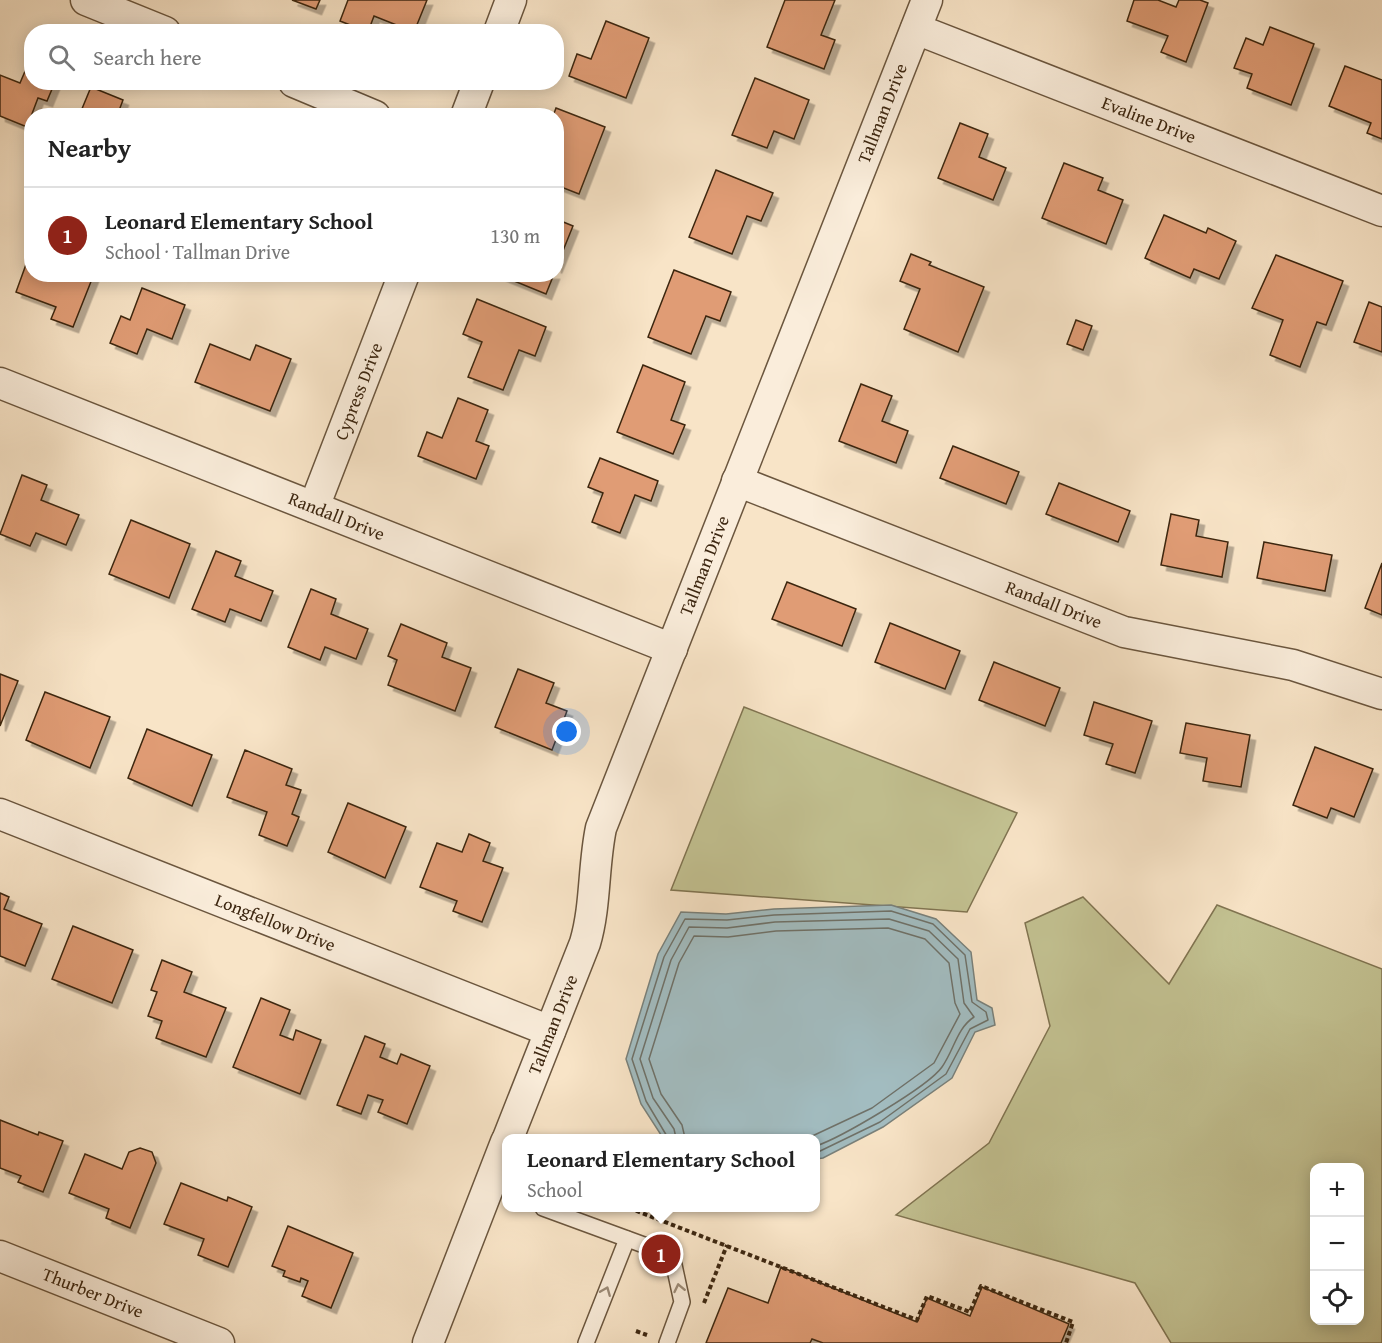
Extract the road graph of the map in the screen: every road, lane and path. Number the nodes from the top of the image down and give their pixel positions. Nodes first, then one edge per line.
1 (86, 0) edge
2 (511, 0) edge
3 (927, 0) edge
4 (145, 24) edge
5 (502, 24) edge
6 (916, 29) junction
7 (313, 90) edge
8 (476, 90) edge
9 (356, 108) edge
10 (469, 108) edge
11 (1382, 211) edge
12 (401, 282) edge
13 (0, 383) edge
14 (737, 481) junction
15 (314, 507) junction
16 (672, 649) junction
17 (1382, 694) edge
18 (0, 814) edge
19 (550, 1031) junction
20 (509, 1134) edge
21 (502, 1168) edge
22 (498, 1190) edge
23 (554, 1212) edge
24 (640, 1212) edge
25 (627, 1239) junction
26 (727, 1245) junction
27 (0, 1256) edge
28 (700, 1314) dead end
29 (219, 1343) edge
30 (428, 1343) edge
31 (586, 1343) edge
32 (667, 1343) edge
33 (1066, 1343) edge

1 - 4 street
2 - 5 street
3 - 6 street, Tallman Drive
6 - 11 street, Evaline Drive
6 - 14 street, Tallman Drive
7 - 9 street
8 - 10 street
12 - 15 street, Cypress Drive
13 - 15 street, Randall Drive
14 - 16 street, Tallman Drive
14 - 17 street, Randall Drive
15 - 16 street, Randall Drive
16 - 19 street, Tallman Drive
18 - 19 street, Longfellow Drive
19 - 20 street, Tallman Drive
21 - 22 street, Tallman Drive
22 - 30 street, Tallman Drive
23 - 25 lane
24 - 26 path
31 -> 25 lane
32 -> 25 lane
26 - 28 path
26 - 33 path
27 - 29 street, Thurber Drive

